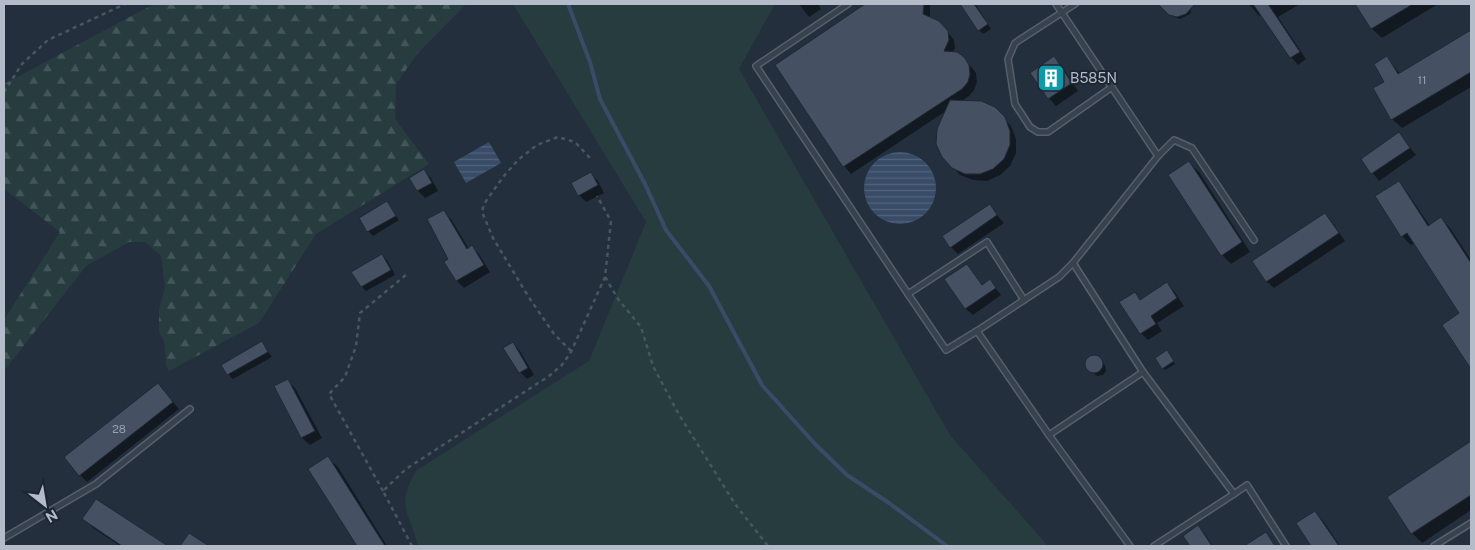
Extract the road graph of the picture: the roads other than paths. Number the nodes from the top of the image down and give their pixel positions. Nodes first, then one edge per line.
1 (848, 4) edge
2 (1056, 4) edge
3 (1075, 4) edge
4 (1062, 12) junction
5 (1112, 88) junction
6 (1158, 156) junction
7 (1254, 240) dead end
8 (1073, 262) junction
9 (908, 294) junction
10 (1024, 300) junction
11 (977, 331) junction
12 (1144, 372) junction
13 (190, 409) dead end
14 (1049, 435) junction
15 (1234, 494) junction
16 (1471, 523) edge
17 (4, 538) edge
18 (1130, 546) edge
19 (1154, 546) edge
20 (1286, 546) edge
21 (1434, 546) edge

1 - 9 lane
2 - 4 lane
3 - 4 lane
4 - 5 lane
4 - 5 lane
5 - 6 lane
6 - 7 lane
6 - 8 lane
8 - 10 lane
8 - 12 lane
9 - 10 lane
9 - 11 lane
10 - 11 lane
11 - 14 lane
12 - 14 lane
12 - 15 lane
13 - 17 lane
14 - 18 lane
15 - 19 lane
15 - 20 lane
16 - 21 lane

